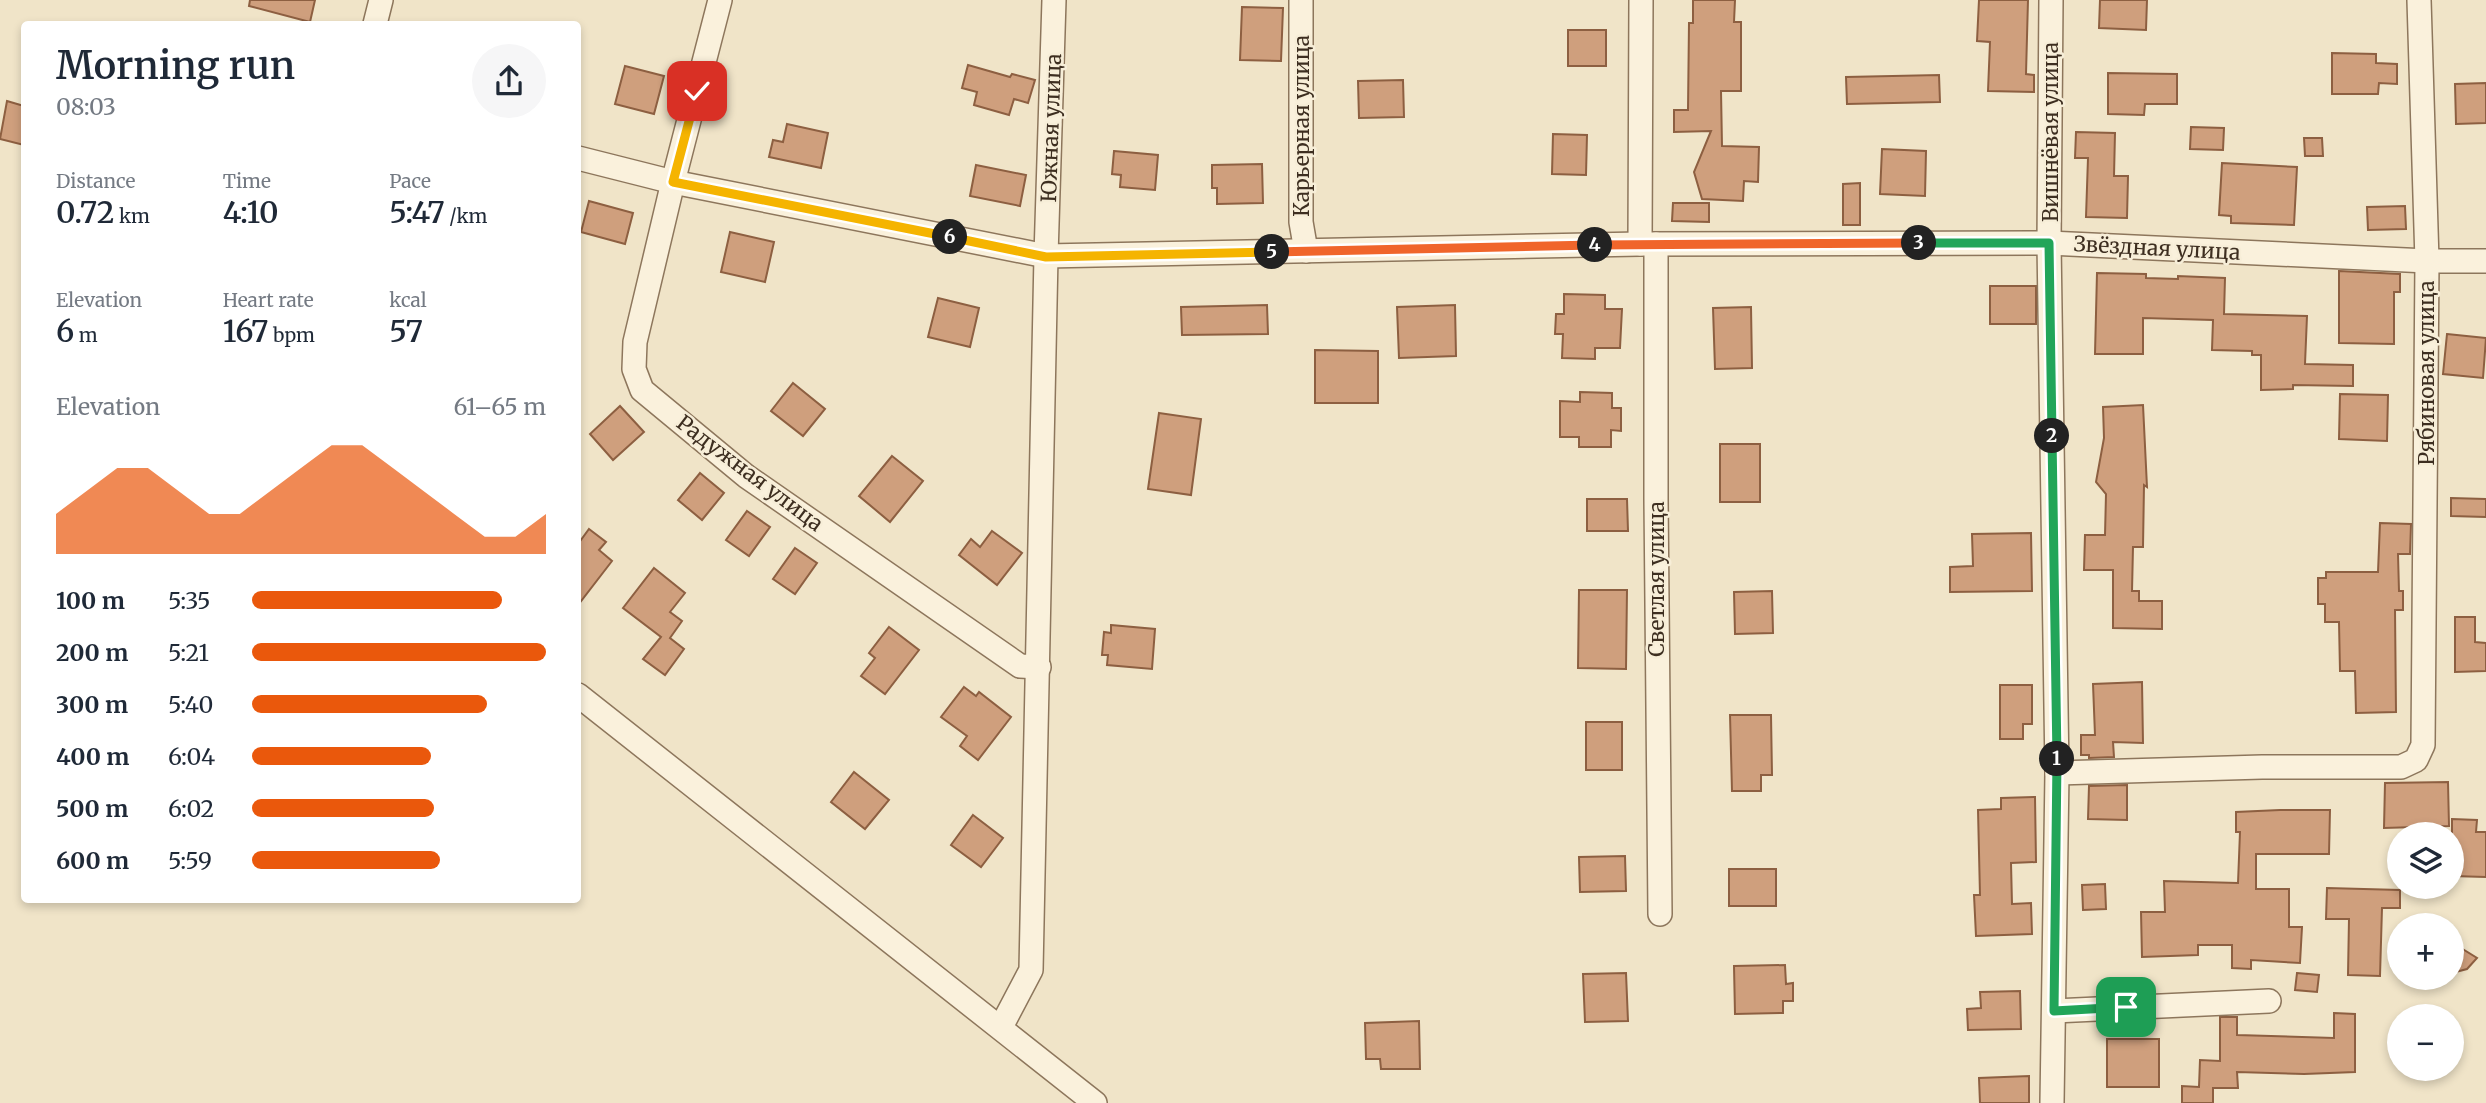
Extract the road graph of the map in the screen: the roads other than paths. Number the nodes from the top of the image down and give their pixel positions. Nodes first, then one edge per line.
1 (381, 0) edge
2 (720, 0) edge
3 (1054, 0) edge
4 (1301, 0) edge
5 (1641, 0) edge
6 (2051, 0) edge
7 (2419, 0) edge
8 (376, 21) edge
9 (581, 159) edge
10 (673, 182) junction
11 (2049, 243) junction
12 (1648, 244) junction
13 (1306, 251) junction
14 (1046, 257) junction
15 (2427, 261) junction
16 (2486, 261) edge
17 (1039, 667) junction
18 (581, 697) edge
19 (2057, 774) junction
20 (1660, 914) dead end
21 (2269, 1001) dead end
22 (2054, 1011) junction
23 (1001, 1027) junction
24 (1095, 1103) edge
25 (2052, 1103) edge

1 - 8 street
2 - 10 street, Радужная улица
3 - 14 street, Южная улица
4 - 13 street, Карьерная улица
5 - 12 street, Светлая улица
6 - 11 street, Вишнёвая улица
7 - 15 street, Рябиновая улица
9 - 10 street, Звёздная улица
10 - 14 street, Звёздная улица
10 - 17 street, Радужная улица
11 - 12 street, Звёздная улица
11 - 15 street, Звёздная улица
11 - 19 street, Вишнёвая улица
12 - 13 street, Звёздная улица
12 - 20 street, Светлая улица
13 - 14 street, Звёздная улица
14 - 17 street, Южная улица
15 - 16 street, Звёздная улица
15 - 19 street, Рябиновая улица
17 - 23 street, Южная улица
18 - 23 street
19 - 22 street, Вишнёвая улица
21 - 22 street
22 - 25 street, Вишнёвая улица
23 - 24 street

